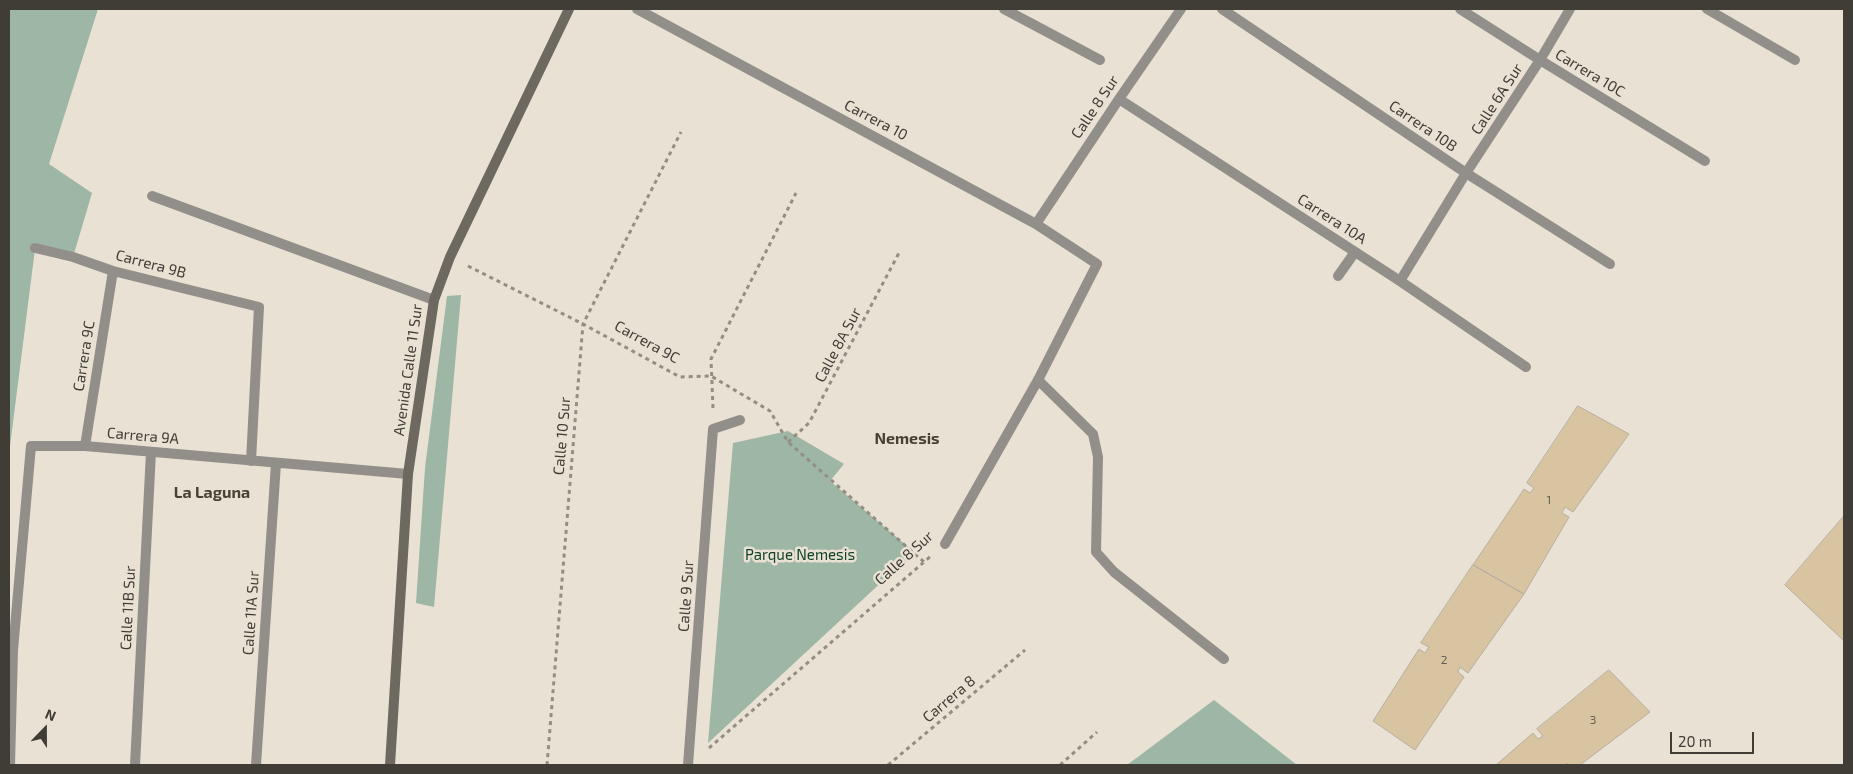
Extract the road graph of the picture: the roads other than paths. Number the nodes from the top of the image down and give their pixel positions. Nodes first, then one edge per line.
1 (569, 9) edge
2 (637, 9) edge
3 (1004, 9) edge
4 (1181, 9) edge
5 (1222, 9) edge
6 (1460, 9) edge
7 (1570, 9) edge
8 (1707, 9) edge
9 (1100, 60) dead end
10 (1540, 60) junction
11 (1795, 60) dead end
12 (1118, 98) junction
13 (1705, 161) dead end
14 (1466, 173) junction
15 (152, 196) dead end
16 (1036, 224) junction
17 (35, 248) dead end
18 (1355, 252) junction
19 (1097, 264) joint
20 (1610, 264) dead end
21 (113, 271) junction
22 (1338, 276) dead end
23 (1400, 281) junction
24 (434, 300) junction
25 (1526, 367) dead end
26 (1038, 380) junction
27 (740, 420) dead end
28 (85, 446) junction
29 (151, 452) junction
30 (251, 461) junction
31 (276, 463) junction
32 (408, 474) junction
33 (945, 544) road end
34 (1224, 659) dead end
35 (10, 765) edge
36 (135, 765) edge
37 (256, 765) edge
38 (390, 765) edge
39 (688, 765) edge

1 - 24 street, Avenida Calle 11 Sur
2 - 16 street, Carrera 10
3 - 9 street
4 - 12 street, Calle 8 Sur
5 - 14 street, Carrera 10B
6 - 10 street, Carrera 10C
7 - 10 street, Calle 6A Sur
8 - 11 street
10 - 13 street, Carrera 10C
10 - 14 street, Calle 6A Sur
12 - 16 street, Calle 8 Sur
12 - 18 street, Carrera 10A
14 - 20 street, Carrera 10B
14 - 23 street, Calle 6A Sur
15 - 24 street
16 - 19 street, Carrera 10
17 - 21 street, Carrera 9B
18 - 22 street
18 - 23 street, Carrera 10A
19 - 26 street, Calle 8 Sur
21 - 28 street, Carrera 9C
21 - 30 street, Carrera 9B
23 - 25 street, Carrera 10A
24 - 32 street, Avenida Calle 11 Sur
26 - 33 street, Calle 8 Sur
26 - 34 street
27 - 39 street, Calle 9 Sur
28 - 29 street, Carrera 9A
28 - 35 street, Carrera 9A
29 - 30 street, Carrera 9A
29 - 36 street, Calle 11B Sur
30 - 31 street, Carrera 9A
31 - 32 street, Carrera 9A
31 - 37 street, Calle 11A Sur
32 - 38 street, Avenida Calle 11 Sur

